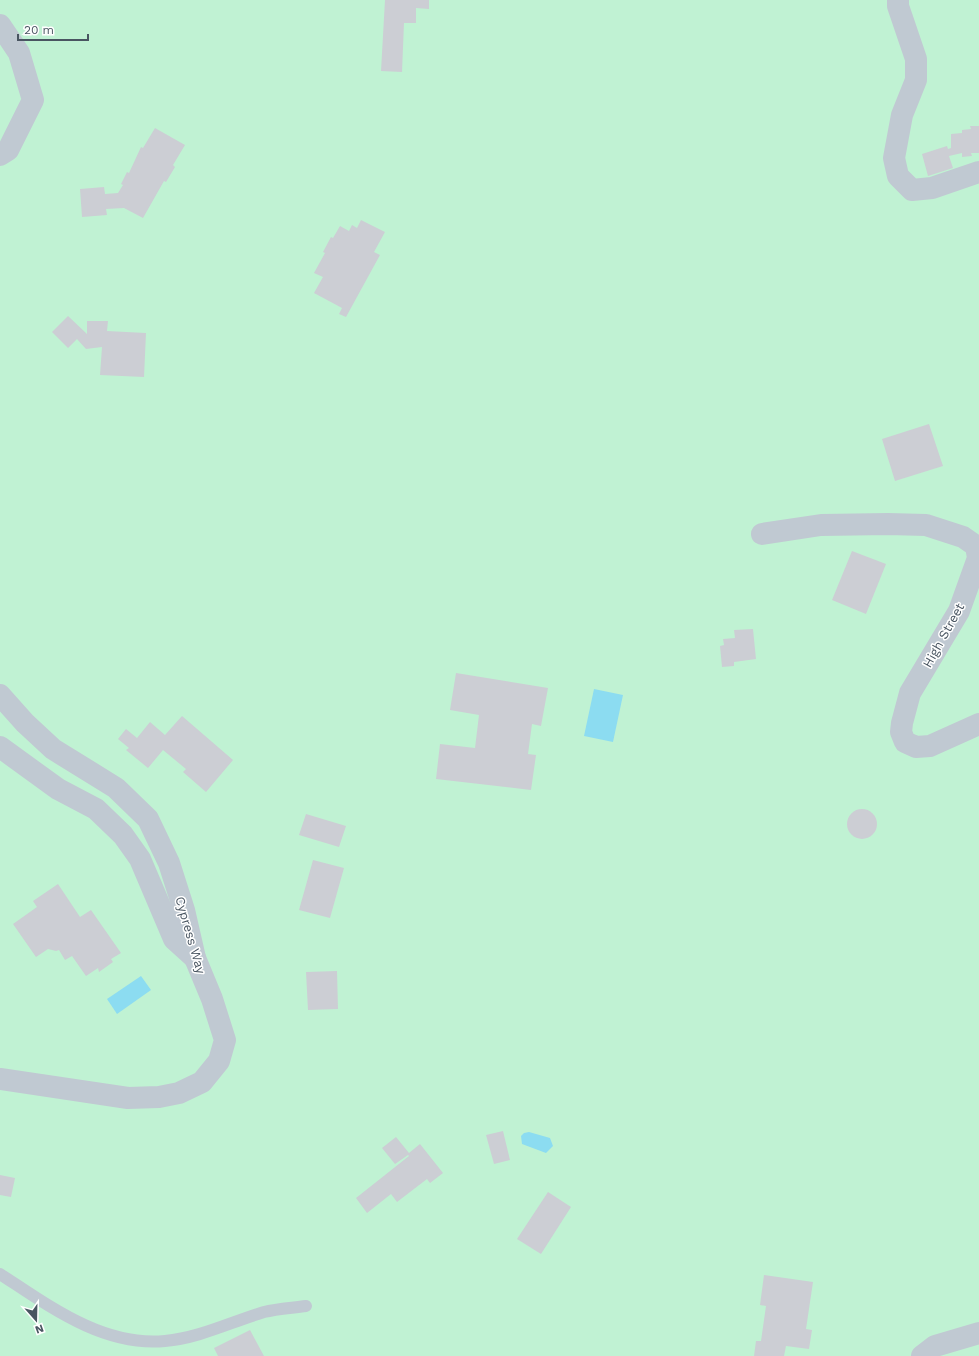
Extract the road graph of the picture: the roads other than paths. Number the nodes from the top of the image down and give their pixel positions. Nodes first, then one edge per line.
1 (898, 0) edge
2 (0, 26) edge
3 (0, 155) edge
4 (979, 172) edge
5 (762, 534) dead end
6 (0, 695) edge
7 (979, 724) edge
8 (0, 747) edge
9 (195, 958) junction
10 (0, 1079) edge
11 (0, 1274) edge
12 (306, 1306) dead end
13 (979, 1333) edge
14 (922, 1356) edge

1 - 4 street
2 - 3 street
5 - 7 street, High Street
6 - 9 street, Cypress Way
8 - 9 street
9 - 10 street, Cypress Way
11 - 12 lane
13 - 14 street

